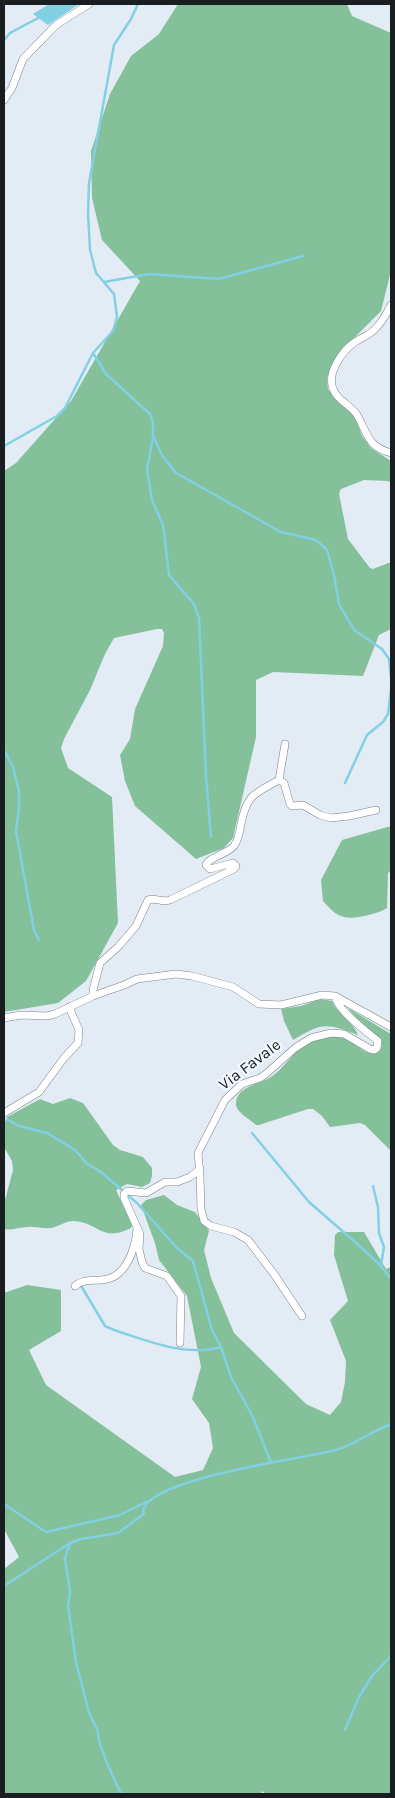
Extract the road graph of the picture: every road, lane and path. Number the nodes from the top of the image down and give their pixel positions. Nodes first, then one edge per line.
1 (89, 4) edge
2 (4, 100) edge
3 (391, 304) edge
4 (391, 453) edge
5 (285, 744) dead end
6 (279, 780) junction
7 (376, 810) dead end
8 (93, 996) junction
9 (335, 996) junction
10 (69, 1007) junction
11 (4, 1018) edge
12 (391, 1027) edge
13 (4, 1113) edge
14 (200, 1169) junction
15 (138, 1228) junction
16 (75, 1286) dead end
17 (302, 1316) dead end
18 (180, 1343) dead end

1 - 2 street
3 - 4 street
5 - 6 street
6 - 7 street
6 - 8 street
8 - 9 street
8 - 10 street
9 - 12 street
9 - 14 street, Via Favale
10 - 11 street
10 - 13 street
14 - 15 street
14 - 17 street, Via Favale
15 - 16 street
15 - 18 street

